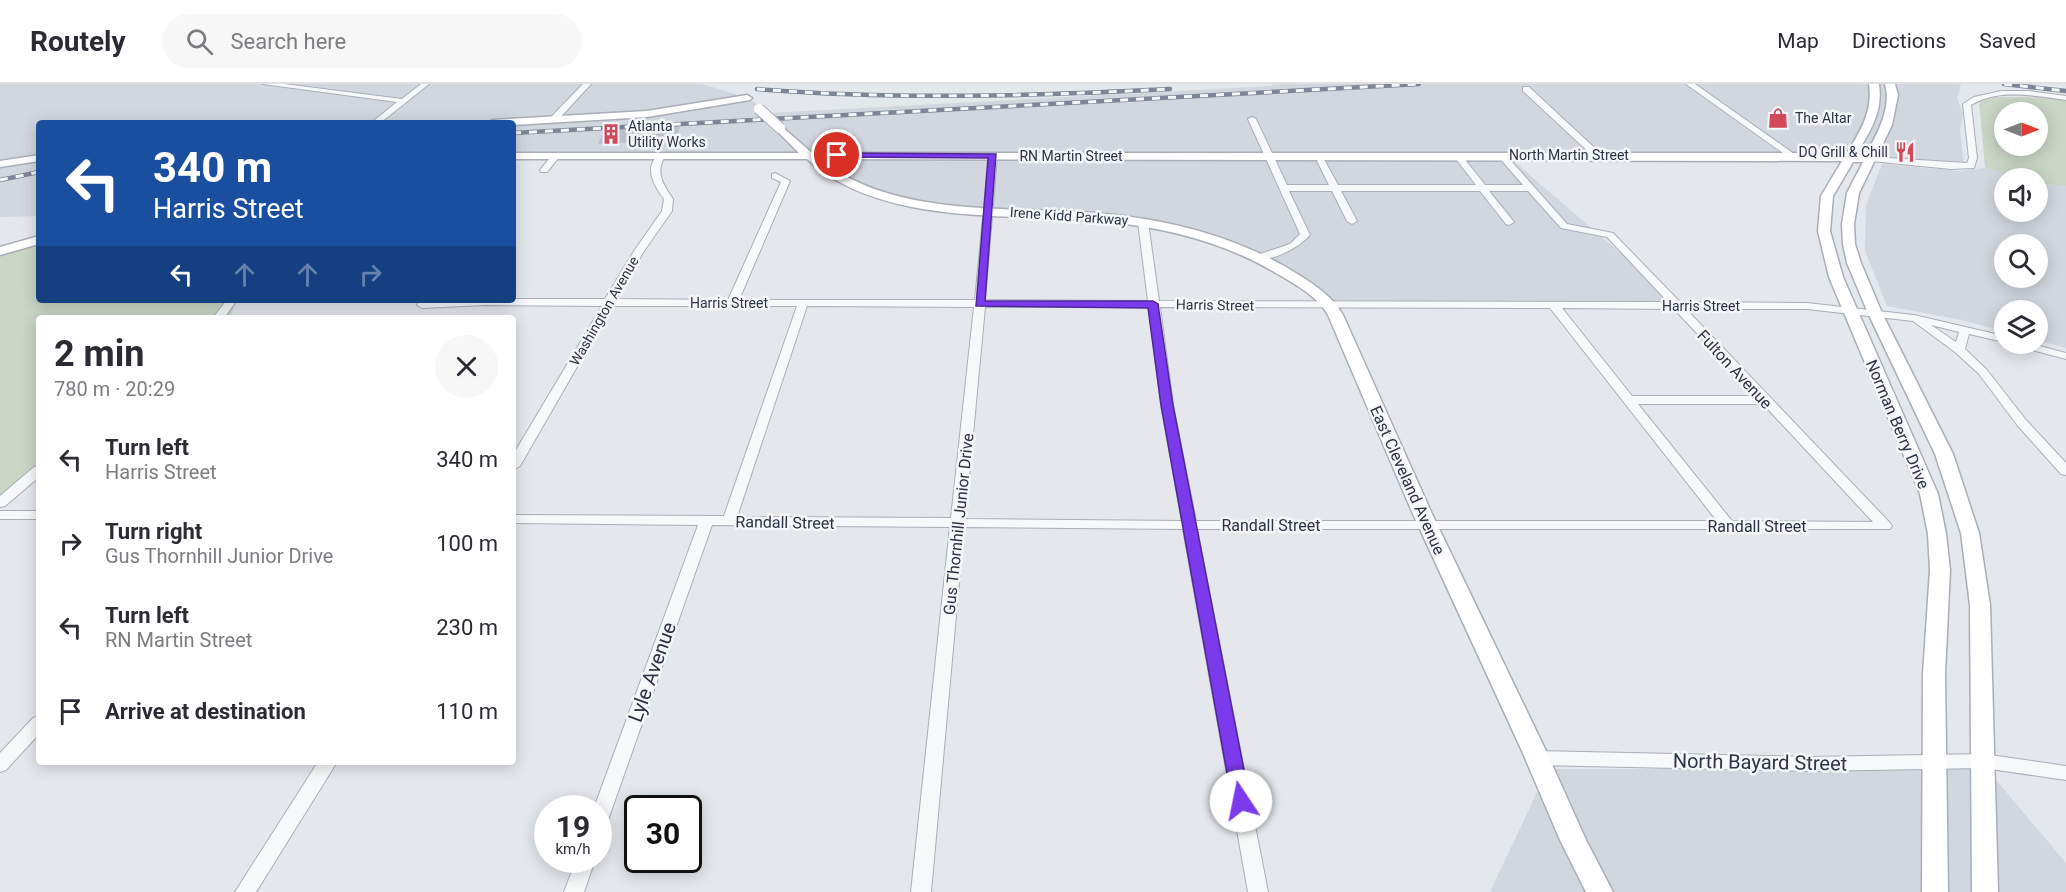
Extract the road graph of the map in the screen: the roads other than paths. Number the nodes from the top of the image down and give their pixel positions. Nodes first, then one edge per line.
1 (267, 84) edge
2 (426, 84) edge
3 (587, 84) edge
4 (1690, 84) edge
5 (1874, 84) edge
6 (1890, 84) edge
7 (1526, 90) dead end
8 (2066, 98) edge
9 (403, 101) junction
10 (714, 104) junction
11 (753, 104) junction
12 (1252, 119) dead end
13 (379, 120) edge
14 (553, 120) junction
15 (516, 122) edge
16 (781, 129) junction
17 (743, 155) junction
18 (809, 155) junction
19 (871, 155) junction
20 (1501, 155) junction
21 (1597, 155) junction
22 (516, 156) edge
23 (556, 156) junction
24 (661, 156) junction
25 (993, 156) junction
26 (1268, 156) junction
27 (1793, 156) junction
28 (36, 158) edge
29 (1851, 158) junction
30 (1460, 159) dead end
31 (1871, 159) junction
32 (1321, 160) dead end
33 (0, 164) edge
34 (544, 170) dead end
35 (834, 175) junction
36 (775, 176) dead end
37 (1283, 188) junction
38 (1334, 188) junction
39 (1483, 188) junction
40 (1530, 188) junction
41 (990, 211) junction
42 (1352, 221) dead end
43 (1143, 222) junction
44 (1509, 222) dead end
45 (36, 241) edge
46 (0, 251) edge
47 (1260, 257) junction
48 (516, 302) edge
49 (609, 302) junction
50 (230, 303) edge
51 (732, 303) junction
52 (803, 303) junction
53 (980, 304) junction
54 (1153, 304) junction
55 (1331, 306) junction
56 (1554, 306) junction
57 (1676, 306) junction
58 (1849, 309) junction
59 (1875, 313) junction
60 (220, 315) edge
61 (1914, 318) junction
62 (1965, 329) junction
63 (1994, 336) edge
64 (1959, 350) junction
65 (2048, 351) edge
66 (2066, 356) edge
67 (1629, 400) junction
68 (1765, 400) junction
69 (516, 461) edge
70 (2066, 471) edge
71 (36, 473) edge
72 (0, 503) edge
73 (0, 515) edge
74 (36, 515) edge
75 (516, 519) edge
76 (706, 521) junction
77 (729, 521) junction
78 (958, 523) junction
79 (1190, 525) junction
80 (1427, 525) junction
81 (1728, 526) junction
82 (1885, 526) joint
83 (36, 726) edge
84 (1537, 758) junction
85 (1983, 761) junction
86 (1936, 764) junction
87 (0, 765) edge
88 (326, 765) edge
89 (2066, 773) edge
90 (608, 795) edge
91 (581, 873) edge
92 (245, 892) edge
93 (574, 892) edge
94 (921, 892) edge
95 (1258, 892) edge
96 (1600, 892) edge
97 (1935, 892) edge
98 (1985, 892) edge

1 - 9 street
2 - 9 street
3 - 14 street
4 - 27 street
5 - 29 main road, Norman Berry Drive
6 - 31 main road, Norman Berry Drive
7 - 21 street
8 - 31 street
9 - 13 street
10 - 11 main road
10 - 11 main road, Irene Kidd Parkway
10 - 14 main road
11 - 16 main road, Irene Kidd Parkway, bridge
12 - 26 street
14 - 15 main road
16 - 17 main road
16 - 18 main road, Irene Kidd Parkway
17 - 18 main road, RN Martin Street
17 - 24 main road, RN Martin Street
18 - 19 main road, RN Martin Street
18 - 35 main road, Irene Kidd Parkway
19 - 25 main road, RN Martin Street
19 - 35 main road
20 - 21 main road, North Martin Street
20 - 26 main road, North Martin Street
20 - 40 street, Fulton Avenue
21 - 27 main road, North Martin Street
22 - 23 main road, RN Martin Street
23 - 24 main road, RN Martin Street
23 - 34 street
24 - 49 street, Washington Avenue
25 - 26 main road, RN Martin Street
25 - 41 street, Gus Thornhill Junior Drive
26 - 37 street
27 - 29 main road, North Martin Street
28 - 33 main road
29 - 31 main road, North Martin Street
29 - 58 main road, Norman Berry Drive
30 - 39 street
31 - 59 main road, Norman Berry Drive
32 - 38 street
35 - 41 main road, Irene Kidd Parkway
36 - 51 street
37 - 38 street
37 - 47 street
38 - 39 street
38 - 42 street
39 - 40 street
39 - 44 street
40 - 57 street, Fulton Avenue
41 - 43 main road, Irene Kidd Parkway
41 - 53 street, Gus Thornhill Junior Drive
43 - 47 main road, Irene Kidd Parkway
43 - 54 street
45 - 46 main road
47 - 55 main road, East Cleveland Avenue
48 - 49 street, Harris Street
49 - 51 street, Harris Street
49 - 69 street, Washington Avenue
50 - 60 street
51 - 52 street, Harris Street
52 - 53 street, Harris Street
52 - 77 street
53 - 54 street, Harris Street
53 - 78 street, Gus Thornhill Junior Drive
54 - 55 street, Harris Street
54 - 79 street
55 - 56 street, Harris Street
55 - 80 main road, East Cleveland Avenue
56 - 57 street, Harris Street
56 - 67 street
57 - 58 street, Harris Street
57 - 68 street, Fulton Avenue
58 - 59 street, Harris Street
58 - 86 main road, Norman Berry Drive
59 - 61 street, Harris Street
59 - 85 main road, Norman Berry Drive
61 - 62 street, Harris Street
61 - 64 street
62 - 63 street, Harris Street
62 - 64 street
64 - 70 street
65 - 66 street
67 - 68 street
67 - 81 street
68 - 82 street, Fulton Avenue
71 - 72 street
73 - 74 street
75 - 76 street, Randall Street
76 - 77 street, Randall Street
76 - 90 street, Lyle Avenue
77 - 78 street, Randall Street
78 - 79 street, Randall Street
78 - 94 street, Gus Thornhill Junior Drive
79 - 80 street, Randall Street
79 - 95 street
80 - 81 street, Randall Street
80 - 84 main road, East Cleveland Avenue
81 - 82 street, Randall Street
83 - 87 street
84 - 86 street, North Bayard Street
84 - 96 main road, East Cleveland Avenue
85 - 86 street, North Bayard Street
85 - 89 street, North Bayard Street
85 - 98 main road, Norman Berry Drive
86 - 97 main road, Norman Berry Drive
88 - 92 street
91 - 93 street

